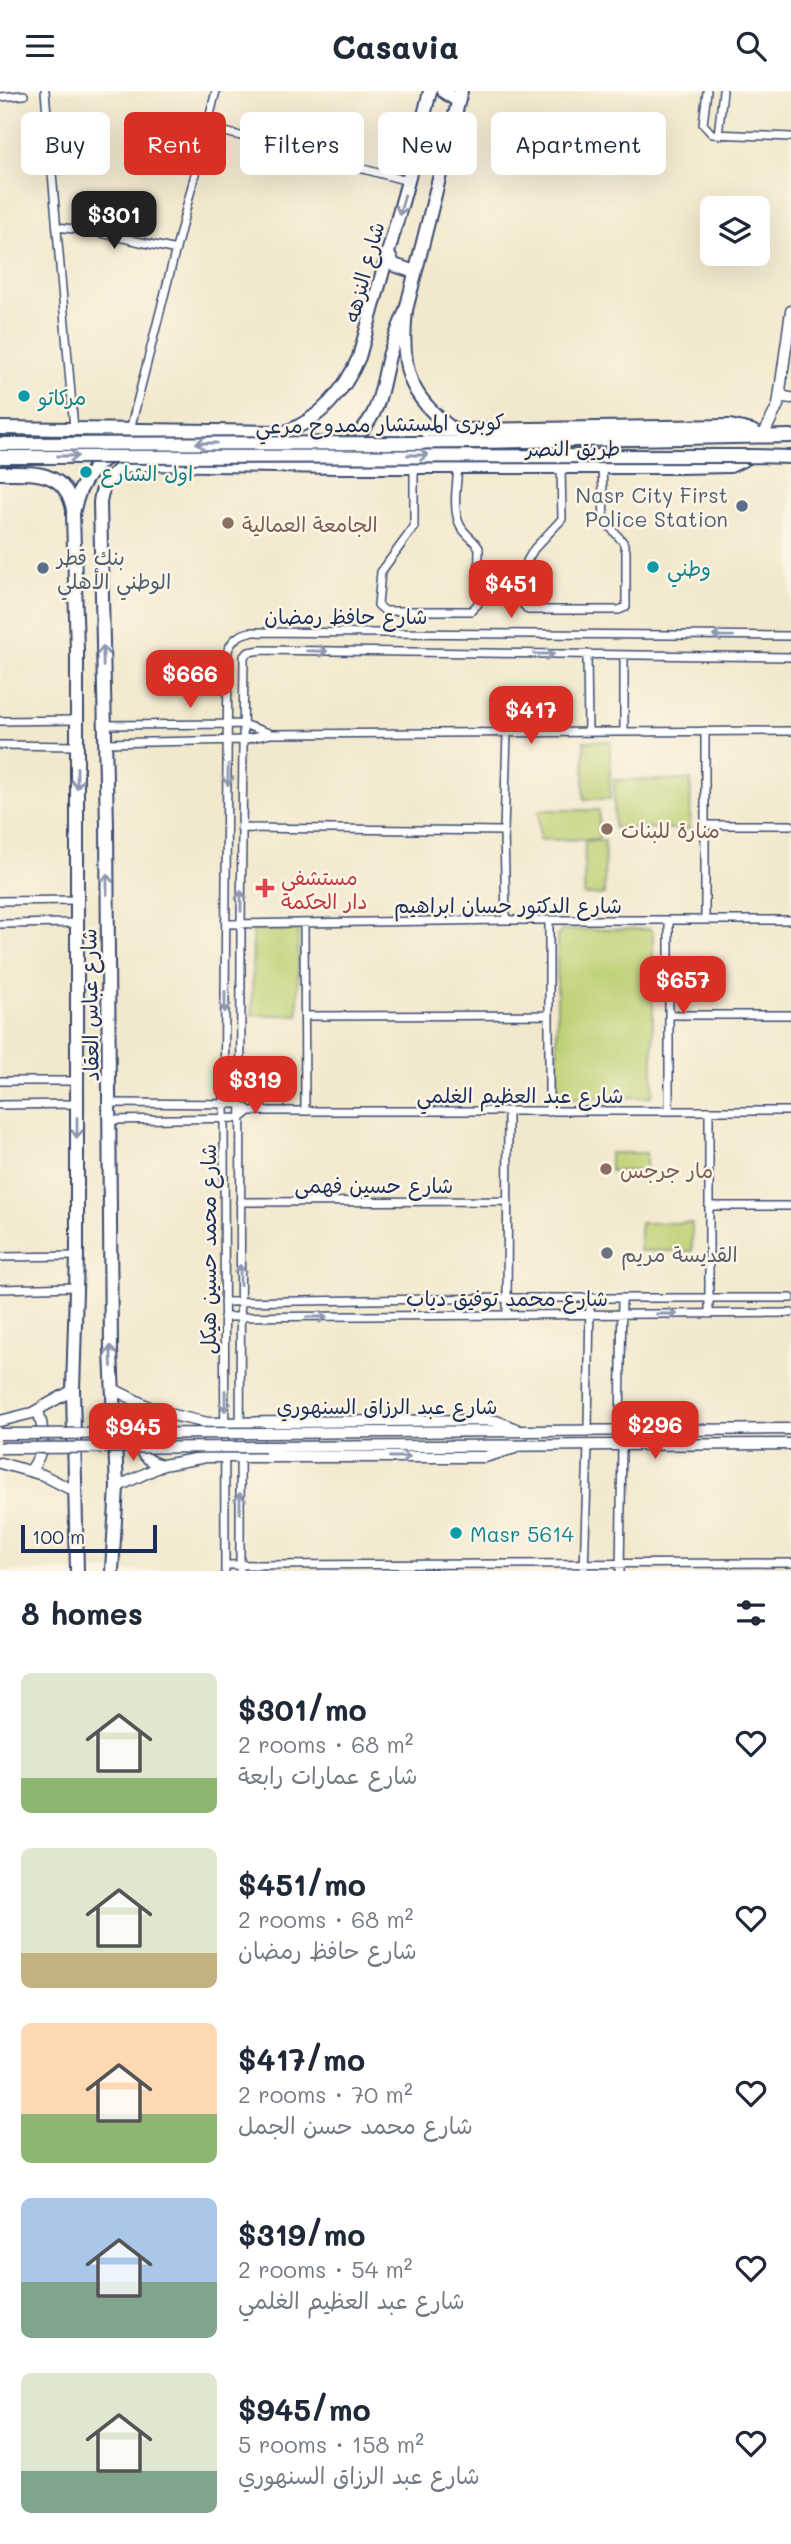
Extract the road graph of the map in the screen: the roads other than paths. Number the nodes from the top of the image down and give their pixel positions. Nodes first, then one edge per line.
1 (45, 91) edge
2 (216, 91) edge
3 (430, 91) edge
4 (443, 91) edge
5 (707, 91) edge
6 (723, 91) edge
7 (24, 95) dead end
8 (459, 96) edge
9 (0, 97) edge
10 (211, 112) edge
11 (226, 132) edge
12 (718, 135) junction
13 (791, 137) edge
14 (195, 175) edge
15 (408, 181) junction
16 (57, 226) junction
17 (176, 250) junction
18 (388, 254) junction
19 (415, 272) junction
20 (406, 310) junction
21 (791, 311) edge
22 (780, 391) junction
23 (791, 398) edge
24 (0, 428) edge
25 (23, 428) junction
26 (74, 429) junction
27 (130, 430) junction
28 (454, 430) junction
29 (176, 432) junction
30 (285, 432) junction
31 (762, 436) junction
32 (791, 436) edge
33 (0, 444) edge
34 (751, 456) junction
35 (0, 457) edge
36 (791, 457) edge
37 (144, 464) joint
38 (285, 466) junction
39 (392, 467) junction
40 (414, 467) junction
41 (458, 467) junction
42 (561, 467) junction
43 (602, 467) junction
44 (0, 473) edge
45 (34, 473) junction
46 (73, 514) junction
47 (267, 632) junction
48 (237, 636) joint
49 (791, 636) edge
50 (266, 650) junction
51 (249, 652) joint
52 (587, 654) junction
53 (624, 655) junction
54 (791, 657) edge
55 (77, 720) junction
56 (0, 721) edge
57 (228, 724) junction
58 (242, 724) junction
59 (105, 725) junction
60 (705, 731) junction
61 (791, 731) edge
62 (588, 732) junction
63 (624, 732) junction
64 (507, 733) junction
65 (270, 734) junction
66 (228, 740) junction
67 (242, 740) junction
68 (105, 743) junction
69 (0, 745) edge
70 (77, 746) junction
71 (705, 825) junction
72 (791, 825) edge
73 (241, 828) junction
74 (505, 831) junction
75 (0, 901) edge
76 (77, 901) junction
77 (506, 920) junction
78 (549, 920) junction
79 (669, 920) junction
80 (705, 920) junction
81 (791, 920) edge
82 (77, 923) junction
83 (0, 924) edge
84 (226, 924) junction
85 (241, 924) junction
86 (304, 924) junction
87 (549, 1015) junction
88 (669, 1015) junction
89 (791, 1015) edge
90 (305, 1016) junction
91 (0, 1081) edge
92 (76, 1081) junction
93 (110, 1103) junction
94 (0, 1104) edge
95 (77, 1104) junction
96 (225, 1104) junction
97 (240, 1104) junction
98 (250, 1111) junction
99 (305, 1111) junction
100 (669, 1111) junction
101 (791, 1111) edge
102 (508, 1112) junction
103 (549, 1112) junction
104 (709, 1112) junction
105 (224, 1117) junction
106 (241, 1118) junction
107 (110, 1120) junction
108 (508, 1201) junction
109 (240, 1202) junction
110 (710, 1206) junction
111 (791, 1206) edge
112 (77, 1256) junction
113 (0, 1257) edge
114 (77, 1287) junction
115 (0, 1289) edge
116 (507, 1298) junction
117 (590, 1298) junction
118 (622, 1298) junction
119 (709, 1298) junction
120 (791, 1298) edge
121 (224, 1302) junction
122 (240, 1302) junction
123 (791, 1313) edge
124 (590, 1314) junction
125 (622, 1314) junction
126 (709, 1314) junction
127 (507, 1315) junction
128 (224, 1317) junction
129 (240, 1317) junction
130 (113, 1389) junction
131 (73, 1390) junction
132 (153, 1409) junction
133 (38, 1411) junction
134 (0, 1421) edge
135 (225, 1424) junction
136 (241, 1424) junction
137 (620, 1429) junction
138 (791, 1429) edge
139 (587, 1430) junction
140 (520, 1431) junction
141 (0, 1434) edge
142 (791, 1444) edge
143 (519, 1446) junction
144 (587, 1446) junction
145 (622, 1446) junction
146 (0, 1448) edge
147 (225, 1456) junction
148 (241, 1456) junction
149 (0, 1463) edge
150 (163, 1465) junction
151 (31, 1470) junction
152 (117, 1487) junction
153 (76, 1492) junction
154 (791, 1563) edge
155 (506, 1567) edge
156 (584, 1567) edge
157 (620, 1567) edge
158 (225, 1568) edge
159 (240, 1568) edge
160 (77, 1571) edge
161 (112, 1571) edge

1 - 16 street
2 - 10 street
3 - 15 main road, شارع النزهه
4 - 8 main road
5 - 12 street
6 - 12 street
7 - 9 street
8 - 19 main road
11 - 15 street
12 - 13 street
14 - 17 street
15 -> 18 main road, شارع النزهه
16 - 17 street
16 - 26 street
17 - 27 street
18 - 19 main road
18 - 30 main road, شارع النزهه
19 - 20 main road
20 - 28 main road
20 - 38 main road
21 - 22 street
22 - 23 street
22 - 31 street
24 - 25 main road
25 - 26 main road
25 - 45 main road
26 - 27 main road
27 - 29 main road
28 - 31 main road, طريق النصر
28 - 39 main road, طريق النصر
29 - 30 main road
29 - 46 main road
30 - 38 main road
31 - 32 main road, طريق النصر
31 -> 33 main road, كوبرى المستشار ممدوح مرعي, bridge
35 -> 34 main road, كوبرى المستشار ممدوح مرعي, bridge
34 - 36 main road, طريق النصر
34 - 43 main road, طريق النصر
37 - 38 main road, طريق النصر
59 -> 37 main road, شارع عباس العقاد
38 - 39 main road, طريق النصر
39 - 40 main road, طريق النصر
40 - 41 main road, طريق النصر
40 - 41 street
41 - 42 main road, طريق النصر
42 - 43 main road, طريق النصر
42 - 43 street
44 - 45 main road
45 - 46 main road
46 - 55 main road, شارع عباس العقاد
47 - 48 street, شارع حافظ رمضان
49 -> 47 street, شارع حافظ رمضان
47 - 50 street
48 - 57 street, شارع محمد حسين هيكل
50 - 51 street, شارع حافظ رمضان
50 -> 52 street, شارع حافظ رمضان
51 - 58 street, شارع محمد حسين هيكل
52 - 53 street, شارع حافظ رمضان
52 - 62 street
53 - 54 street, شارع حافظ رمضان
53 - 63 street
55 - 56 street
55 - 70 main road, شارع عباس العقاد
57 - 58 street
57 - 59 street
57 - 66 street, شارع محمد حسين هيكل
58 - 65 street
58 - 67 street, شارع محمد حسين هيكل
59 - 68 main road, شارع عباس العقاد
60 - 61 street
60 - 63 street
60 - 71 street
62 - 63 street
62 - 64 street
64 - 65 street
64 - 74 street
65 - 67 street
66 - 67 street
66 - 68 street
66 -> 84 street, شارع محمد حسين هيكل
67 - 73 street, شارع محمد حسين هيكل
93 -> 68 main road, شارع عباس العقاد
69 - 70 street
70 -> 76 main road, شارع عباس العقاد
71 - 72 street
71 - 80 street
73 - 74 street
85 -> 73 street, شارع محمد حسين هيكل
74 - 77 street
75 - 76 street
76 - 82 main road, شارع عباس العقاد
77 - 78 street, شارع الدكتور حسان ابراهيم
77 - 86 street, شارع الدكتور حسان ابراهيم
78 - 79 street, شارع الدكتور حسان ابراهيم
78 - 87 street
79 - 80 street, شارع الدكتور حسان ابراهيم
79 - 88 street
80 - 81 street, شارع الدكتور حسان ابراهيم
82 - 83 street
82 - 92 main road, شارع عباس العقاد
84 - 85 street, شارع الدكتور حسان ابراهيم
84 -> 96 street, شارع محمد حسين هيكل
85 - 86 street, شارع الدكتور حسان ابراهيم
85 - 97 street, شارع محمد حسين هيكل
86 - 90 street
87 - 90 street
87 - 103 street
88 - 89 street
88 - 100 street
90 - 99 street
91 - 92 street
92 - 95 main road, شارع عباس العقاد
93 - 96 street
93 - 107 main road, شارع عباس العقاد
94 - 95 street
95 -> 112 main road, شارع عباس العقاد
96 - 97 street
96 - 105 street, شارع محمد حسين هيكل
97 - 98 street
97 - 106 street, شارع محمد حسين هيكل
98 - 99 street, شارع عبد العظيم الغلمي
98 - 106 street
99 - 102 street, شارع عبد العظيم الغلمي
100 - 103 street, شارع عبد العظيم الغلمي
100 - 104 street, شارع عبد العظيم الغلمي
101 - 104 street, شارع عبد العظيم الغلمي
102 - 103 street, شارع عبد العظيم الغلمي
102 - 108 street
104 - 110 street
105 - 106 street
105 - 107 street
105 - 121 street, شارع محمد حسين هيكل
106 - 109 street, شارع محمد حسين هيكل
130 -> 107 main road, شارع عباس العقاد
108 - 109 street, شارع حسين فهمى
108 - 116 street
122 -> 109 street, شارع محمد حسين هيكل
110 - 111 street
110 - 119 street
112 - 113 street
112 - 114 main road, شارع عباس العقاد
114 - 115 street
114 - 131 main road, شارع عباس العقاد
116 - 117 street, شارع محمد توفيق دياب
116 - 122 street, شارع محمد توفيق دياب
116 - 127 street
117 - 118 street, شارع محمد توفيق دياب
117 - 124 street
118 - 119 street, شارع محمد توفيق دياب
118 - 125 street
119 - 120 street, شارع محمد توفيق دياب
119 - 126 street
121 - 122 street, شارع محمد توفيق دياب
121 - 128 street, شارع محمد حسين هيكل
122 - 129 street, شارع محمد حسين هيكل
123 - 126 street, شارع محمد توفيق دياب
124 - 125 street, شارع محمد توفيق دياب
124 - 127 street, شارع محمد توفيق دياب
124 - 139 street
125 -> 126 street, شارع محمد توفيق دياب
125 - 137 street
129 -> 127 street, شارع محمد توفيق دياب
128 - 129 street, شارع محمد توفيق دياب
128 -> 135 street, شارع محمد حسين هيكل
129 - 136 street, شارع محمد حسين هيكل
130 - 132 street, شارع عبد الرزاق السنهوري
130 - 152 main road, شارع عباس العقاد
131 - 133 street
131 - 153 main road, شارع عباس العقاد
132 - 135 street, شارع عبد الرزاق السنهوري
132 - 150 street
133 - 134 street
133 - 151 street
135 - 136 street, شارع عبد الرزاق السنهوري
135 - 147 street, شارع محمد حسين هيكل
136 - 140 street, شارع عبد الرزاق السنهوري
136 - 148 street, شارع محمد حسين هيكل
137 - 138 street, شارع عبد الرزاق السنهوري
137 - 139 street, شارع عبد الرزاق السنهوري
139 - 140 street, شارع عبد الرزاق السنهوري
140 - 141 street, bridge
142 - 145 street
143 - 144 street
143 - 146 street, bridge
148 -> 143 street
144 - 145 street
144 - 156 street
145 - 157 street
147 - 148 street
147 - 150 street
147 - 158 street, شارع محمد حسين هيكل
159 -> 148 street, شارع محمد حسين هيكل
149 - 151 street
150 - 152 street
151 - 153 street
152 - 161 main road, شارع عباس العقاد
153 - 160 main road, شارع عباس العقاد
154 - 157 street
155 - 156 street
155 - 159 street
156 - 157 street
158 - 159 street

